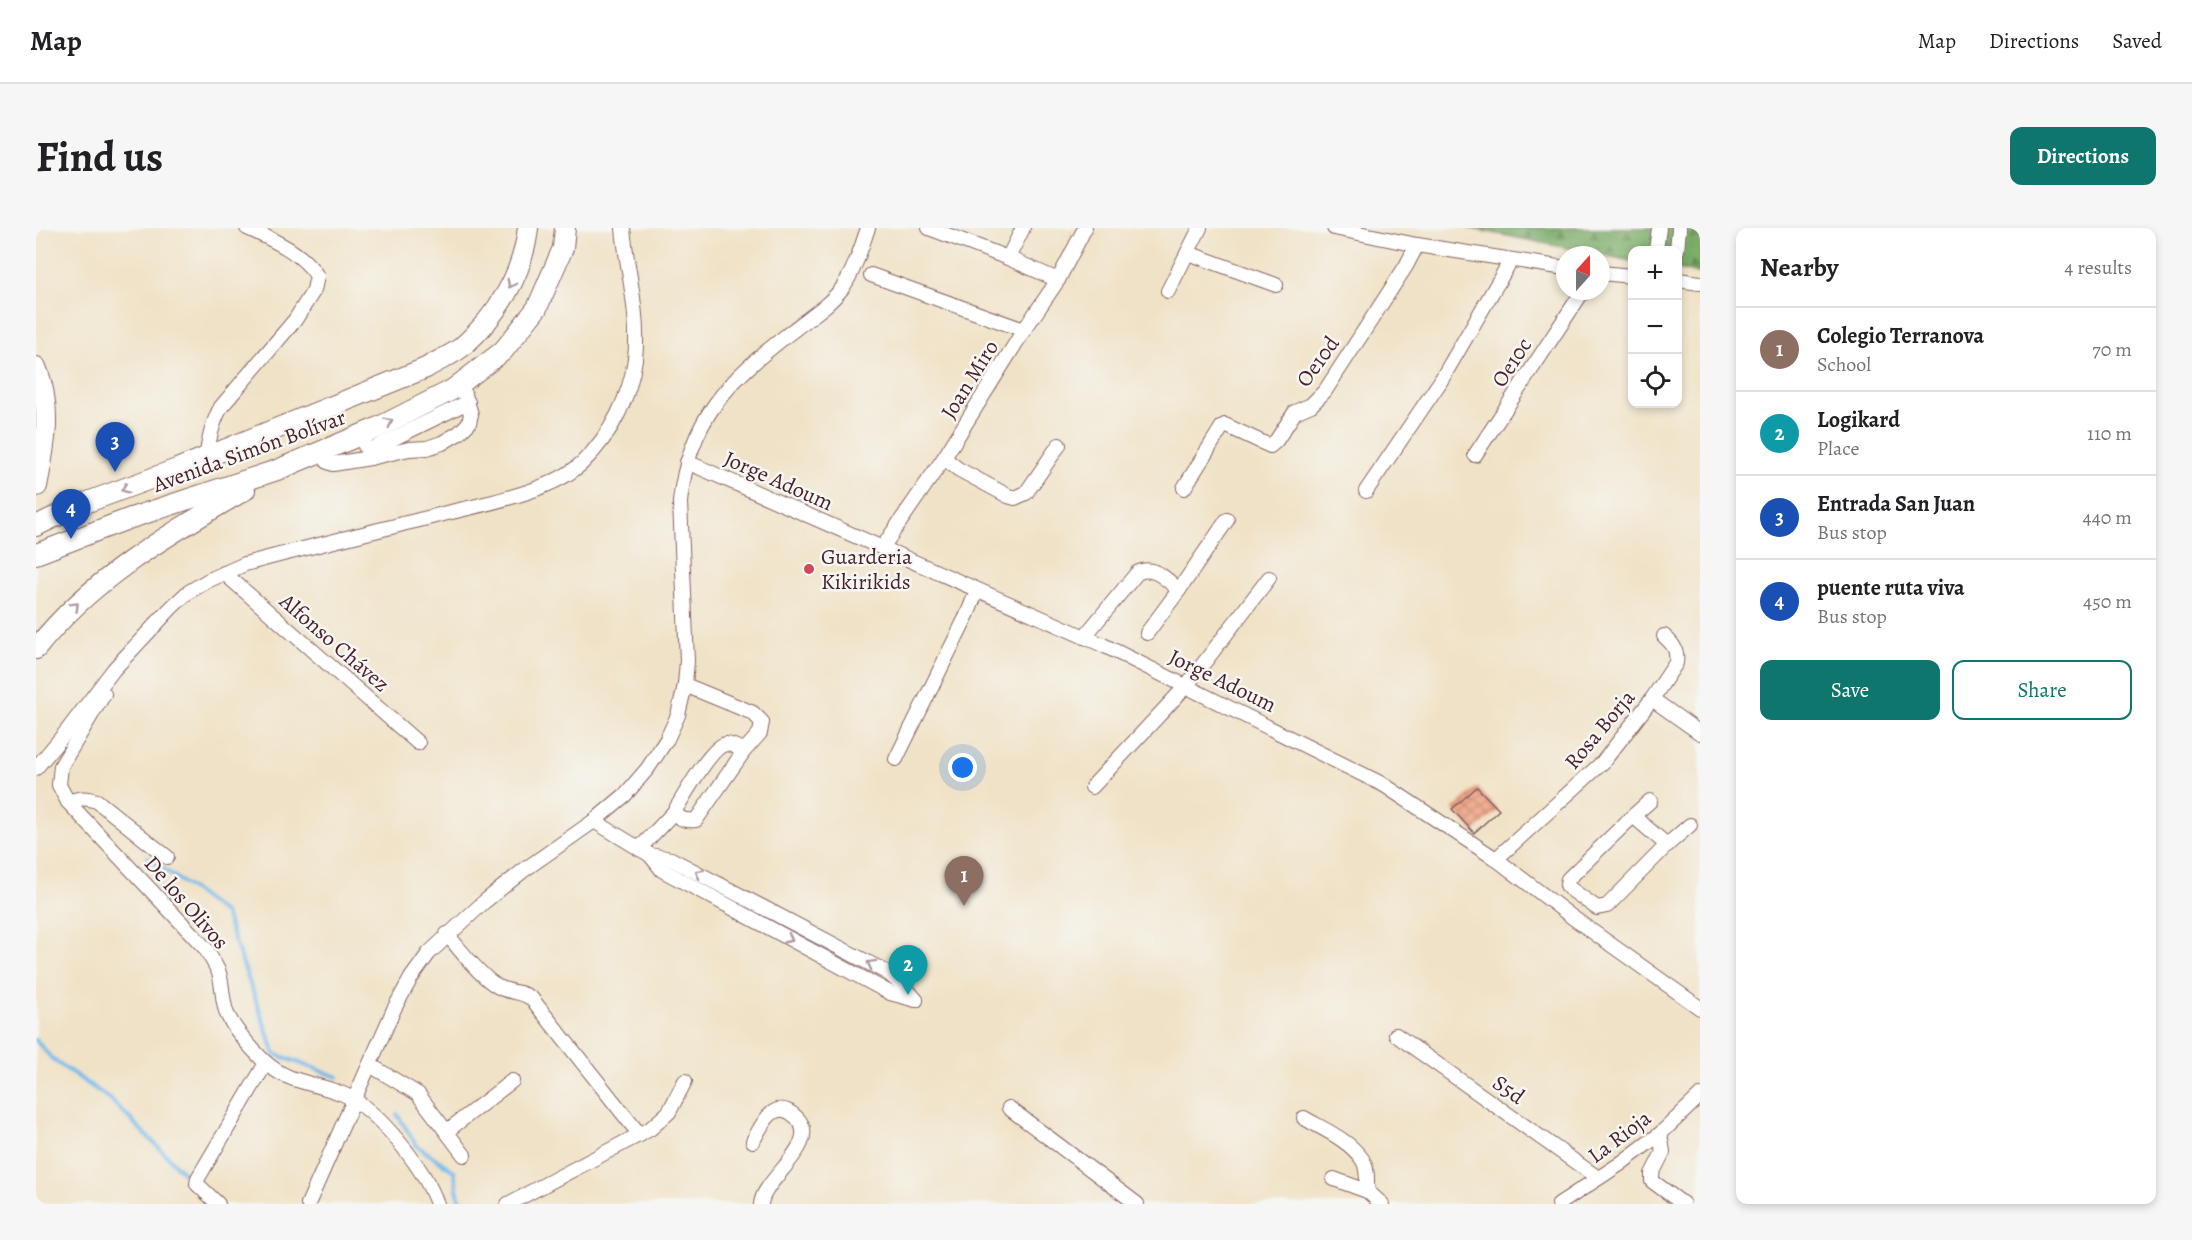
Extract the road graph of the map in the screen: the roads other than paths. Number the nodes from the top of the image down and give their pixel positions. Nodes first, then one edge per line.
1 (247, 228) edge
2 (528, 228) edge
3 (566, 228) edge
4 (572, 228) edge
5 (623, 228) edge
6 (868, 228) edge
7 (929, 228) edge
8 (1023, 228) edge
9 (1085, 228) edge
10 (1200, 228) edge
11 (1334, 228) edge
12 (1659, 228) edge
13 (1679, 228) edge
14 (960, 233) edge
15 (1418, 245) junction
16 (1657, 246) edge
17 (1677, 246) edge
18 (563, 249) junction
19 (1188, 253) junction
20 (1008, 258) junction
21 (1511, 260) junction
22 (1556, 267) edge
23 (1610, 274) edge
24 (871, 275) dead end
25 (1628, 276) edge
26 (1058, 280) junction
27 (1682, 280) edge
28 (1700, 282) edge
29 (1276, 285) dead end
30 (1168, 291) dead end
31 (1577, 300) edge
32 (1024, 330) junction
33 (36, 367) edge
34 (461, 383) junction
35 (468, 402) junction
36 (1059, 445) dead end
37 (366, 448) junction
38 (1475, 455) dead end
39 (206, 458) junction
40 (944, 458) junction
41 (687, 462) junction
42 (278, 470) junction
43 (37, 486) edge
44 (1184, 488) dead end
45 (1366, 492) dead end
46 (1227, 520) dead end
47 (36, 526) edge
48 (882, 548) junction
49 (36, 554) edge
50 (224, 573) junction
51 (1269, 578) dead end
52 (977, 590) junction
53 (1179, 590) junction
54 (1147, 633) dead end
55 (1664, 636) dead end
56 (1084, 637) junction
57 (36, 649) edge
58 (114, 669) junction
59 (686, 685) junction
60 (1187, 685) junction
61 (1652, 699) junction
62 (1700, 733) edge
63 (418, 743) dead end
64 (744, 751) junction
65 (896, 759) dead end
66 (36, 768) edge
67 (1092, 787) dead end
68 (1650, 801) dead end
69 (68, 802) junction
70 (674, 812) junction
71 (1633, 816) junction
72 (594, 821) junction
73 (1690, 825) dead end
74 (1667, 845) junction
75 (645, 852) junction
76 (167, 857) dead end
77 (1496, 859) junction
78 (1587, 902) junction
79 (776, 914) junction
80 (1572, 917) junction
81 (768, 928) junction
82 (447, 934) junction
83 (1700, 1008) edge
84 (1396, 1035) dead end
85 (266, 1063) junction
86 (370, 1065) junction
87 (512, 1081) dead end
88 (685, 1081) dead end
89 (1700, 1096) edge
90 (355, 1100) junction
91 (1009, 1107) dead end
92 (1304, 1118) dead end
93 (447, 1131) junction
94 (1660, 1134) junction
95 (640, 1135) junction
96 (753, 1141) dead end
97 (464, 1155) dead end
98 (1598, 1178) junction
99 (1334, 1179) dead end
100 (1366, 1191) junction
101 (761, 1203) edge
102 (218, 1204) edge
103 (308, 1204) edge
104 (436, 1204) edge
105 (508, 1204) edge
106 (1137, 1204) edge
107 (1382, 1204) edge
108 (1559, 1204) edge
109 (1683, 1204) edge

1 - 39 street
2 -> 39 highway, Avenida Simón Bolívar
3 - 18 highway, Avenida Simón Bolívar
4 - 18 street
5 - 50 street
6 - 41 street
7 - 14 street
8 - 20 street
9 - 26 street, Joan Miro
10 - 19 street
11 - 15 street
12 - 16 street
13 - 17 street
14 - 20 street
15 - 21 street
15 - 44 street, Oe10d
18 - 34 highway, Avenida Simón Bolívar
19 - 29 street
19 - 30 street
20 - 26 street
21 - 22 street
21 - 45 street
23 - 25 street
24 - 32 street
26 - 32 street, Joan Miro
27 - 28 street
31 - 38 street, Oe10c
32 - 40 street, Joan Miro
33 - 43 highway
34 - 35 street
37 -> 34 highway, Avenida Simón Bolívar
35 - 37 street
35 - 37 street
36 - 40 street
37 - 42 highway, Avenida Simón Bolívar
39 -> 47 highway, Avenida Simón Bolívar
40 - 48 street, Joan Miro
41 - 48 street, Jorge Adoum
41 - 59 street
42 - 49 highway, Avenida Simón Bolívar
57 -> 42 highway
46 - 53 street
48 - 52 street, Jorge Adoum
50 - 58 street
50 - 63 street, Alfonso Chávez
51 - 60 street
52 - 56 street, Jorge Adoum
52 - 65 street
53 - 54 street
53 - 56 street
55 - 61 street, Rosa Borja
56 - 60 street, Jorge Adoum
58 - 66 street
58 - 69 street, De los Olivos
59 - 64 street
59 - 72 street
60 - 67 street
60 - 77 street, Jorge Adoum
61 - 62 street
61 - 77 street, Rosa Borja
64 - 70 street
64 - 70 street
68 - 71 street
69 - 76 street
69 - 85 street, De los Olivos
70 - 75 street
71 - 74 street
71 - 78 street
72 - 75 street
72 - 82 street
73 - 74 street
74 - 78 street
79 -> 75 street
75 - 81 street
77 - 80 street, Jorge Adoum
78 - 80 street
79 - 81 street
81 -> 79 street
80 - 83 street, Jorge Adoum
82 - 86 street
82 - 95 street
84 - 98 street, S5d
85 - 90 street, De los Olivos
85 - 102 street
86 - 90 street
86 - 93 street
87 - 93 street
88 - 95 street
89 - 94 street, La Rioja
90 - 103 street
90 - 104 street, De los Olivos
91 - 106 street
92 - 100 street
93 - 97 street
94 - 98 street, La Rioja
94 - 109 street
95 - 105 street
96 - 101 street
98 - 108 street, La Rioja
99 - 100 street
100 - 107 street

